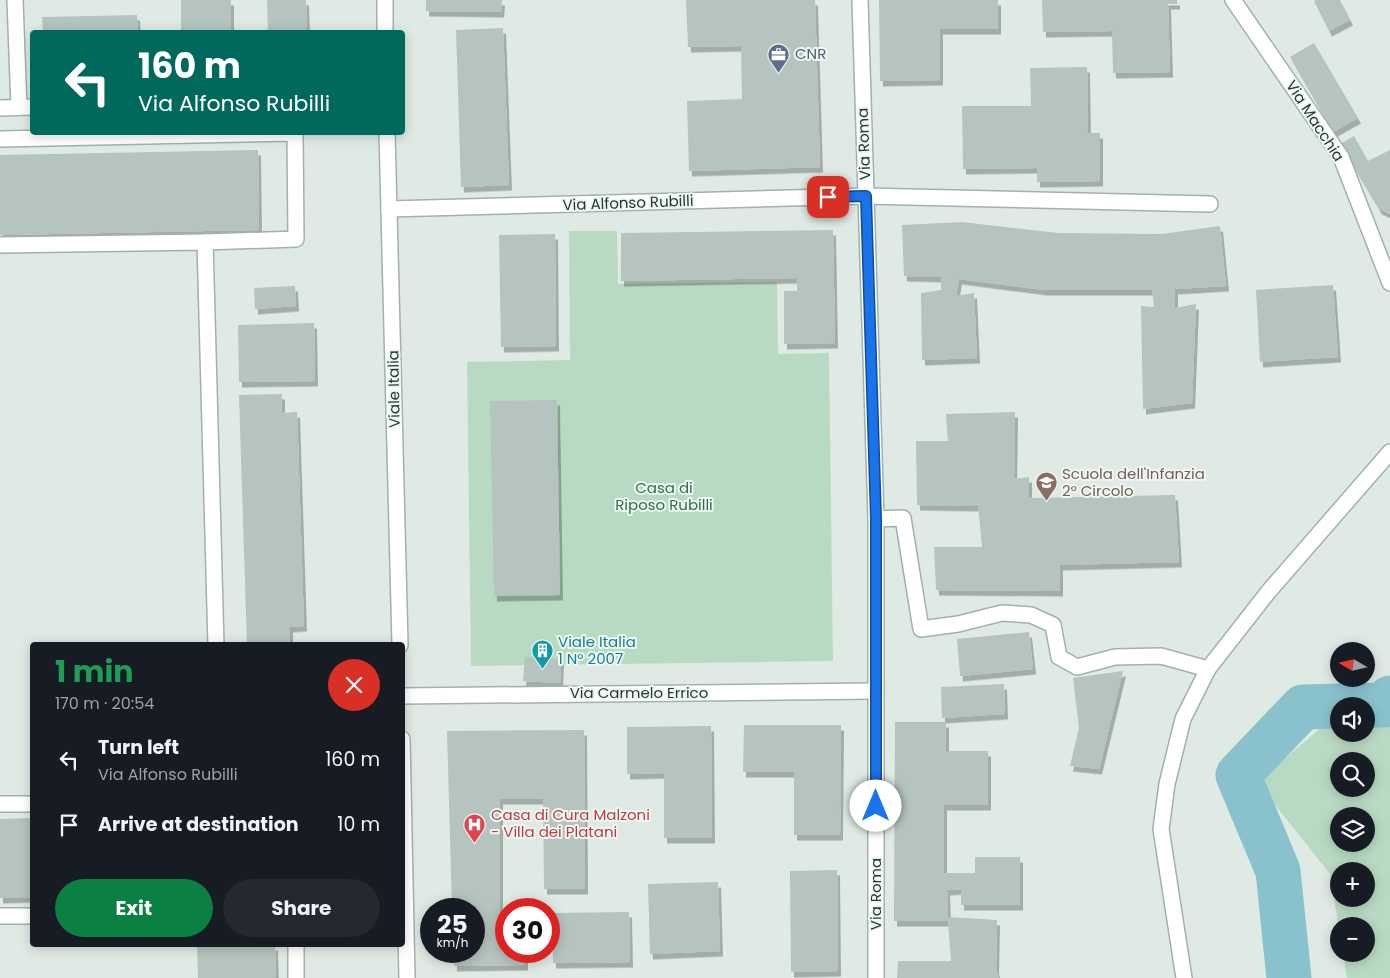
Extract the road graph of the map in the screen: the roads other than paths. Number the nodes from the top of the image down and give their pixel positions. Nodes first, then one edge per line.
1 (15, 0) edge
2 (384, 0) edge
3 (860, 0) edge
4 (1234, 0) edge
5 (385, 30) edge
6 (26, 107) edge
7 (0, 108) edge
8 (246, 135) edge
9 (295, 135) edge
10 (387, 135) edge
11 (0, 140) edge
12 (866, 196) junction
13 (1210, 204) dead end
14 (389, 209) junction
15 (205, 242) junction
16 (0, 245) edge
17 (1389, 281) edge
18 (1390, 452) edge
19 (876, 519) junction
20 (216, 642) edge
21 (400, 642) edge
22 (1208, 669) junction
23 (875, 691) junction
24 (405, 696) edge
25 (0, 804) edge
26 (30, 804) edge
27 (0, 916) edge
28 (30, 916) edge
29 (405, 931) edge
30 (296, 947) edge
31 (296, 978) edge
32 (407, 978) edge
33 (876, 978) edge
34 (1184, 978) edge

1 - 6 street
2 - 5 street
3 - 12 street, Via Roma
4 - 17 street, Via Macchia
6 - 7 street
8 - 11 street
9 - 15 street
10 - 14 street, Viale Italia
12 - 13 street, Via Alfonso Rubilli
12 - 14 street, Via Alfonso Rubilli
12 - 19 street, Via Roma
14 - 21 street, Viale Italia
15 - 16 street
15 - 20 street
18 - 22 street
19 - 22 street
19 - 23 street, Via Roma
22 - 34 street
23 - 24 street, Via Carmelo Errico
23 - 33 street, Via Roma
25 - 26 street
27 - 28 street
29 - 32 street
30 - 31 street

